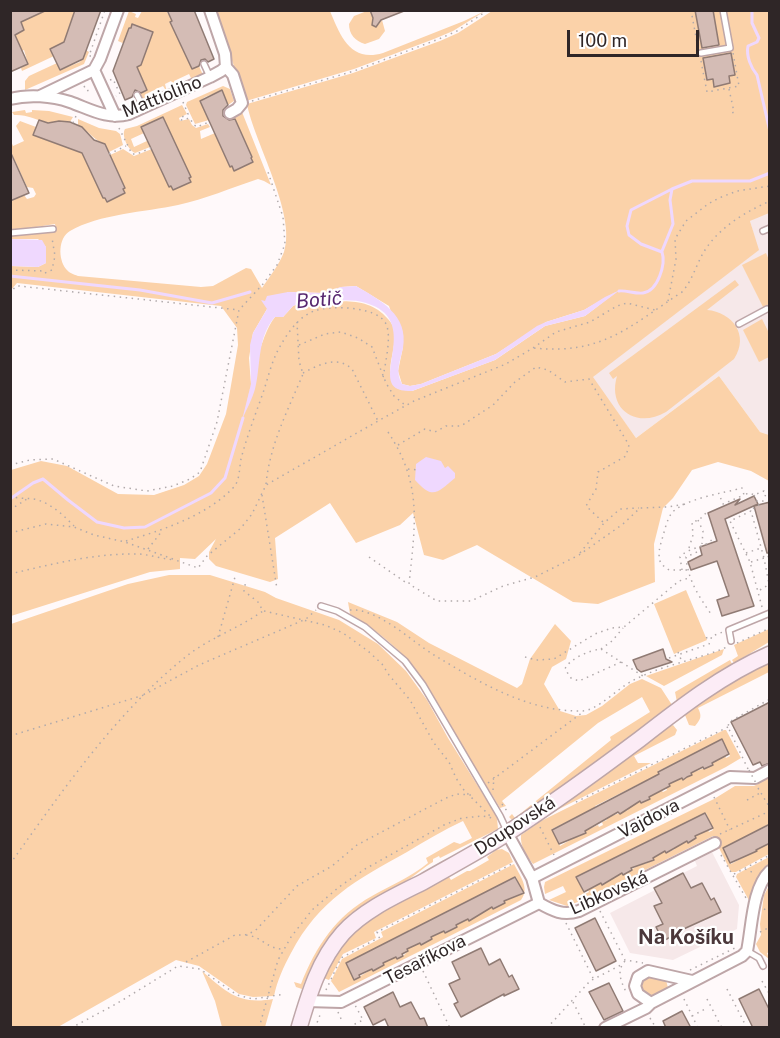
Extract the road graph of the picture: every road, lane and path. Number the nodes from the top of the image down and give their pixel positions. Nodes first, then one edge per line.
1 (105, 10) edge
2 (118, 10) edge
3 (136, 10) edge
4 (210, 10) edge
5 (488, 10) edge
6 (723, 10) edge
7 (141, 12) dead end
8 (730, 48) junction
9 (701, 53) dead end
10 (100, 59) junction
11 (204, 64) dead end
12 (226, 67) junction
13 (94, 70) junction
14 (79, 77) junction
15 (210, 77) junction
16 (108, 81) dead end
17 (93, 88) dead end
18 (729, 88) junction
19 (707, 92) dead end
20 (137, 95) dead end
21 (38, 97) junction
22 (115, 97) dead end
23 (10, 99) edge
24 (183, 102) dead end
25 (246, 103) dead end
26 (143, 107) junction
27 (78, 110) dead end
28 (230, 113) dead end
29 (188, 114) junction
30 (730, 114) dead end
31 (115, 116) junction
32 (190, 118) junction
33 (209, 122) dead end
34 (73, 123) dead end
35 (119, 128) dead end
36 (127, 146) junction
37 (151, 148) dead end
38 (109, 154) dead end
39 (268, 172) dead end
40 (770, 186) edge
41 (770, 201) edge
42 (770, 228) edge
43 (50, 229) joint
44 (763, 231) dead end
45 (10, 232) edge
46 (10, 270) edge
47 (10, 294) edge
48 (668, 302) junction
49 (239, 310) junction
50 (655, 310) junction
51 (769, 310) edge
52 (297, 322) junction
53 (739, 324) dead end
54 (298, 345) junction
55 (533, 348) junction
56 (303, 374) junction
57 (383, 378) junction
58 (405, 405) junction
59 (378, 421) junction
60 (388, 432) dead end
61 (397, 445) junction
62 (10, 465) edge
63 (407, 469) junction
64 (418, 470) dead end
65 (266, 485) junction
66 (719, 494) junction
67 (262, 495) junction
68 (744, 495) junction
69 (754, 495) junction
70 (10, 496) edge
71 (27, 499) junction
72 (685, 504) junction
73 (759, 504) junction
74 (640, 508) junction
75 (10, 510) edge
76 (751, 511) junction
77 (707, 512) dead end
78 (698, 520) junction
79 (604, 523) junction
80 (74, 526) junction
81 (163, 530) junction
82 (10, 533) edge
83 (713, 538) dead end
84 (125, 542) junction
85 (702, 545) junction
86 (761, 548) junction
87 (147, 549) junction
88 (690, 549) junction
89 (697, 552) dead end
90 (745, 553) junction
91 (579, 555) junction
92 (770, 556) edge
93 (369, 557) dead end
94 (764, 558) junction
95 (177, 560) junction
96 (750, 562) junction
97 (687, 570) junction
98 (682, 571) junction
99 (10, 574) edge
100 (234, 578) dead end
101 (689, 578) junction
102 (246, 580) dead end
103 (409, 584) junction
104 (769, 584) edge
105 (277, 589) dead end
106 (759, 591) junction
107 (321, 606) joint
108 (262, 610) junction
109 (337, 611) junction
110 (766, 612) edge
111 (711, 614) dead end
112 (306, 619) junction
113 (624, 627) junction
114 (770, 628) edge
115 (729, 630) junction
116 (712, 636) junction
117 (218, 638) junction
118 (706, 638) dead end
119 (731, 642) dead end
120 (601, 649) junction
121 (679, 653) junction
122 (770, 654) edge
123 (525, 657) dead end
124 (669, 658) dead end
125 (621, 663) junction
126 (682, 663) junction
127 (644, 676) junction
128 (145, 694) junction
129 (770, 699) edge
130 (584, 712) junction
131 (728, 727) junction
132 (10, 736) edge
133 (770, 770) edge
134 (495, 776) junction
135 (483, 788) junction
136 (493, 790) dead end
137 (761, 793) junction
138 (471, 795) junction
139 (498, 798) dead end
140 (747, 800) dead end
141 (717, 801) dead end
142 (574, 802) dead end
143 (770, 809) edge
144 (507, 811) dead end
145 (727, 812) dead end
146 (723, 814) junction
147 (492, 818) junction
148 (538, 822) dead end
149 (506, 830) junction
150 (729, 830) junction
151 (718, 839) joint
152 (554, 855) dead end
153 (721, 855) dead end
154 (770, 855) edge
155 (521, 859) junction
156 (10, 864) edge
157 (744, 869) junction
158 (766, 874) edge
159 (733, 875) junction
160 (532, 878) junction
161 (740, 887) dead end
162 (539, 903) junction
163 (600, 907) dead end
164 (761, 907) dead end
165 (770, 912) edge
166 (568, 927) dead end
167 (770, 927) edge
168 (758, 933) dead end
169 (245, 935) junction
170 (743, 948) junction
171 (281, 949) dead end
172 (625, 960) junction
173 (186, 962) dead end
174 (647, 964) dead end
175 (621, 965) junction
176 (420, 966) dead end
177 (763, 966) dead end
178 (690, 977) junction
179 (619, 978) dead end
180 (594, 979) junction
181 (762, 981) dead end
182 (727, 989) dead end
183 (326, 990) dead end
184 (285, 994) dead end
185 (682, 995) dead end
186 (770, 995) edge
187 (352, 997) junction
188 (266, 998) junction
189 (707, 999) dead end
190 (572, 1000) junction
191 (307, 1001) junction
192 (648, 1005) junction
193 (707, 1008) dead end
194 (336, 1009) dead end
195 (320, 1015) dead end
196 (692, 1016) junction
197 (342, 1021) dead end
198 (71, 1028) edge
199 (260, 1028) edge
200 (299, 1028) edge
201 (315, 1028) edge
202 (351, 1028) edge
203 (450, 1028) edge
204 (547, 1028) edge
205 (586, 1028) edge
206 (605, 1028) edge
207 (656, 1028) edge
208 (698, 1028) edge
209 (722, 1028) edge
210 (747, 1028) edge

1 - 10 path
2 - 10 street
3 - 7 path
4 - 12 street
5 - 25 path
6 - 8 lane
8 - 9 lane
8 - 18 path
10 - 13 street
11 - 15 lane
12 - 15 street, Mattioliho
12 - 28 street
13 - 14 street, Mattioliho
13 - 31 street
14 - 17 path
14 - 21 street, Mattioliho
15 - 26 street, Mattioliho
16 - 22 path
18 - 19 path
18 - 30 path
20 - 26 lane
21 - 23 street, Mattioliho
21 - 31 street, Mattioliho
24 - 29 path
26 - 31 street, Mattioliho
27 - 34 path
29 - 32 path
29 - 32 path
32 - 33 path
35 - 36 path
36 - 37 path
36 - 38 path
39 - 49 path
40 - 48 path
41 - 48 path
42 - 44 lane
43 - 45 lane
43 - 46 path
47 - 49 path
48 - 50 path
49 - 62 path
50 - 55 path
50 - 55 path
51 - 53 lane
52 - 54 path
52 - 57 path
52 - 81 path
54 - 56 path
54 - 57 path
55 - 58 path
56 - 59 path
56 - 65 path
57 - 58 path
58 - 59 path
59 - 65 path
60 - 61 path
61 - 63 path
61 - 79 path
63 - 64 path
63 - 103 path
65 - 67 path
66 - 68 path
66 - 68 path
66 - 72 path
67 - 95 path
67 - 105 path
68 - 69 path
69 - 73 path
69 - 73 path
70 - 71 path
71 - 75 path
71 - 80 path
72 - 74 path
72 - 98 path
73 - 76 path
74 - 79 path
74 - 91 path
76 - 86 path
76 - 90 path
77 - 78 path
78 - 85 path
78 - 88 path
79 - 91 path
80 - 82 path
80 - 84 path
81 - 84 path
81 - 87 path
83 - 85 path
84 - 87 path
85 - 88 path
86 - 90 path
86 - 94 path
87 - 95 path
88 - 98 path
89 - 97 path
90 - 96 path
91 - 103 path
92 - 94 path
93 - 103 path
94 - 96 path
94 - 104 path
95 - 99 path
96 - 106 path
97 - 98 path
97 - 101 path
100 - 117 path
101 - 111 path
101 - 113 path
102 - 108 path
104 - 106 path
106 - 110 path
107 - 109 lane
107 - 112 path
108 - 112 path
108 - 117 path
109 - 130 path
109 - 135 lane
110 - 115 lane
112 - 128 path
112 - 138 path
113 - 120 path
113 - 123 path
114 - 126 path
115 - 116 path
115 - 119 lane
116 - 118 path
116 - 121 path
117 - 128 path
120 - 125 path
120 - 125 path
121 - 124 path
121 - 126 path
122 - 149 street, Doupovská
125 - 127 path
126 - 127 path
127 - 130 path
128 - 132 path
128 - 156 path
129 - 131 path
130 - 134 path
131 - 137 path, bridge
131 - 142 path
133 - 160 street, Vajdova
134 - 135 path
134 - 136 path
135 - 149 lane
137 - 140 path
137 - 143 path
138 - 147 path
138 - 169 path
139 - 144 path
141 - 146 path
143 - 150 path
145 - 146 path
146 - 150 path
147 - 149 path
147 - 188 path
148 - 152 path
149 - 155 street
149 - 191 street, Doupovská
150 - 151 path
151 - 162 street, Libkovská
153 - 159 path
154 - 157 path
155 - 160 street
155 - 183 path
157 - 158 path
157 - 159 path
158 - 170 street
159 - 161 path
160 - 162 street
162 - 187 street, Tesaříkova
163 - 172 path
164 - 165 path
166 - 180 path
167 - 168 path
169 - 171 path
169 - 173 path
170 - 177 lane
170 - 178 path
170 - 178 street
172 - 174 path
172 - 175 path
175 - 179 path
175 - 180 path
176 - 203 path
178 - 192 street
178 - 192 street
180 - 190 path
181 - 186 path
182 - 210 path
184 - 188 path
185 - 196 path
187 - 191 street, Tesaříkova
187 - 202 path
188 - 198 path
188 - 199 path
189 - 209 path
190 - 204 path
190 - 205 path
191 - 200 street, Doupovská
192 - 206 street
192 - 207 path
193 - 196 path
194 - 197 path
195 - 201 path
196 - 208 path

